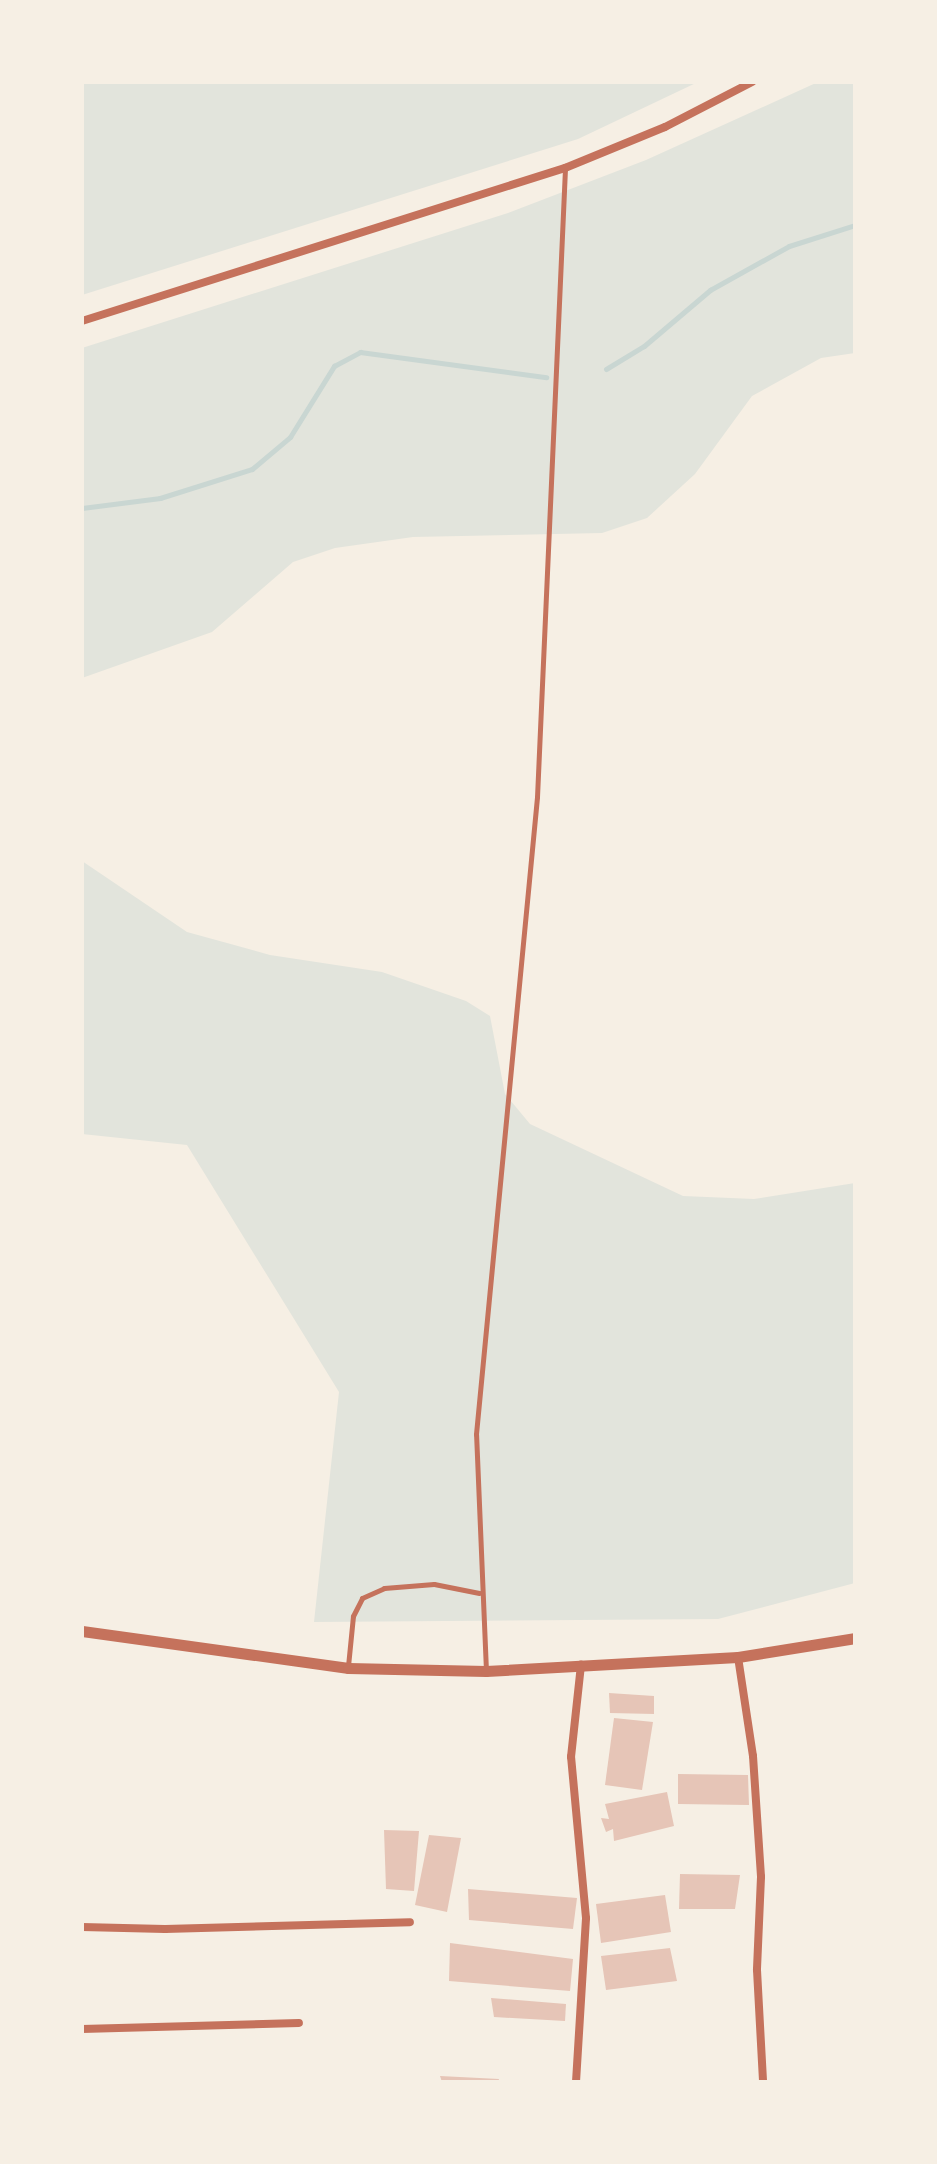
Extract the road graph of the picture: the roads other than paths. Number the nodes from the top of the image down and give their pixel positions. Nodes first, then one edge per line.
1 (752, 82) edge
2 (565, 168) junction
3 (82, 321) edge
4 (479, 1593) junction
5 (82, 1631) edge
6 (855, 1638) edge
7 (738, 1657) junction
8 (581, 1665) junction
9 (348, 1668) junction
10 (486, 1671) junction
11 (410, 1922) dead end
12 (82, 1927) edge
13 (299, 2023) dead end
14 (82, 2029) edge
15 (576, 2082) edge
16 (763, 2082) edge

1 - 2 street
2 - 3 street
2 - 4 lane
4 - 9 lane
4 - 10 lane
5 - 9 street
6 - 7 street
7 - 8 street
7 - 16 street
8 - 10 street
8 - 15 street
9 - 10 street
11 - 12 street
13 - 14 street

